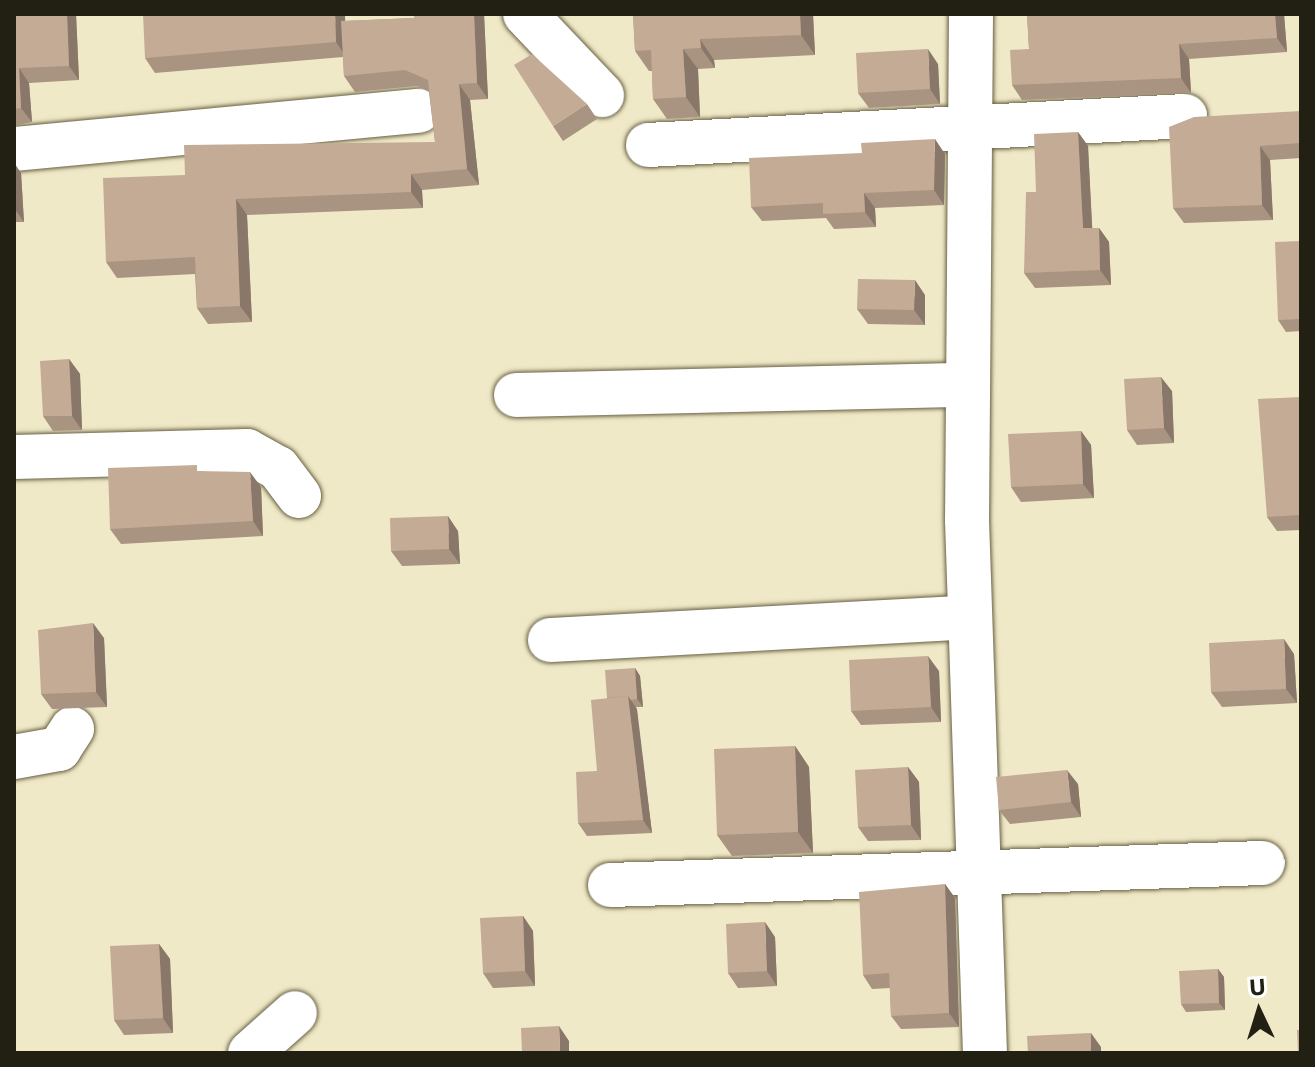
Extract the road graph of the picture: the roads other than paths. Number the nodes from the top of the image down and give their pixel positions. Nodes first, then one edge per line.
1 (525, 14) edge
2 (971, 14) edge
3 (602, 95) dead end
4 (419, 111) dead end
5 (1185, 116) dead end
6 (973, 123) junction
7 (648, 145) dead end
8 (14, 149) edge
9 (967, 385) junction
10 (516, 395) dead end
11 (14, 457) edge
12 (299, 496) dead end
13 (969, 617) junction
14 (550, 640) dead end
15 (72, 729) dead end
16 (14, 757) edge
17 (1263, 863) dead end
18 (973, 873) junction
19 (610, 885) dead end
20 (295, 1013) dead end
21 (250, 1053) edge
22 (985, 1053) edge

1 - 3 street
2 - 6 street
4 - 8 street
5 - 6 street
6 - 7 street
6 - 9 street
9 - 10 street
9 - 13 street
11 - 12 street
13 - 14 street
13 - 18 street
15 - 16 street
17 - 18 street
18 - 19 street
18 - 22 street
20 - 21 street

